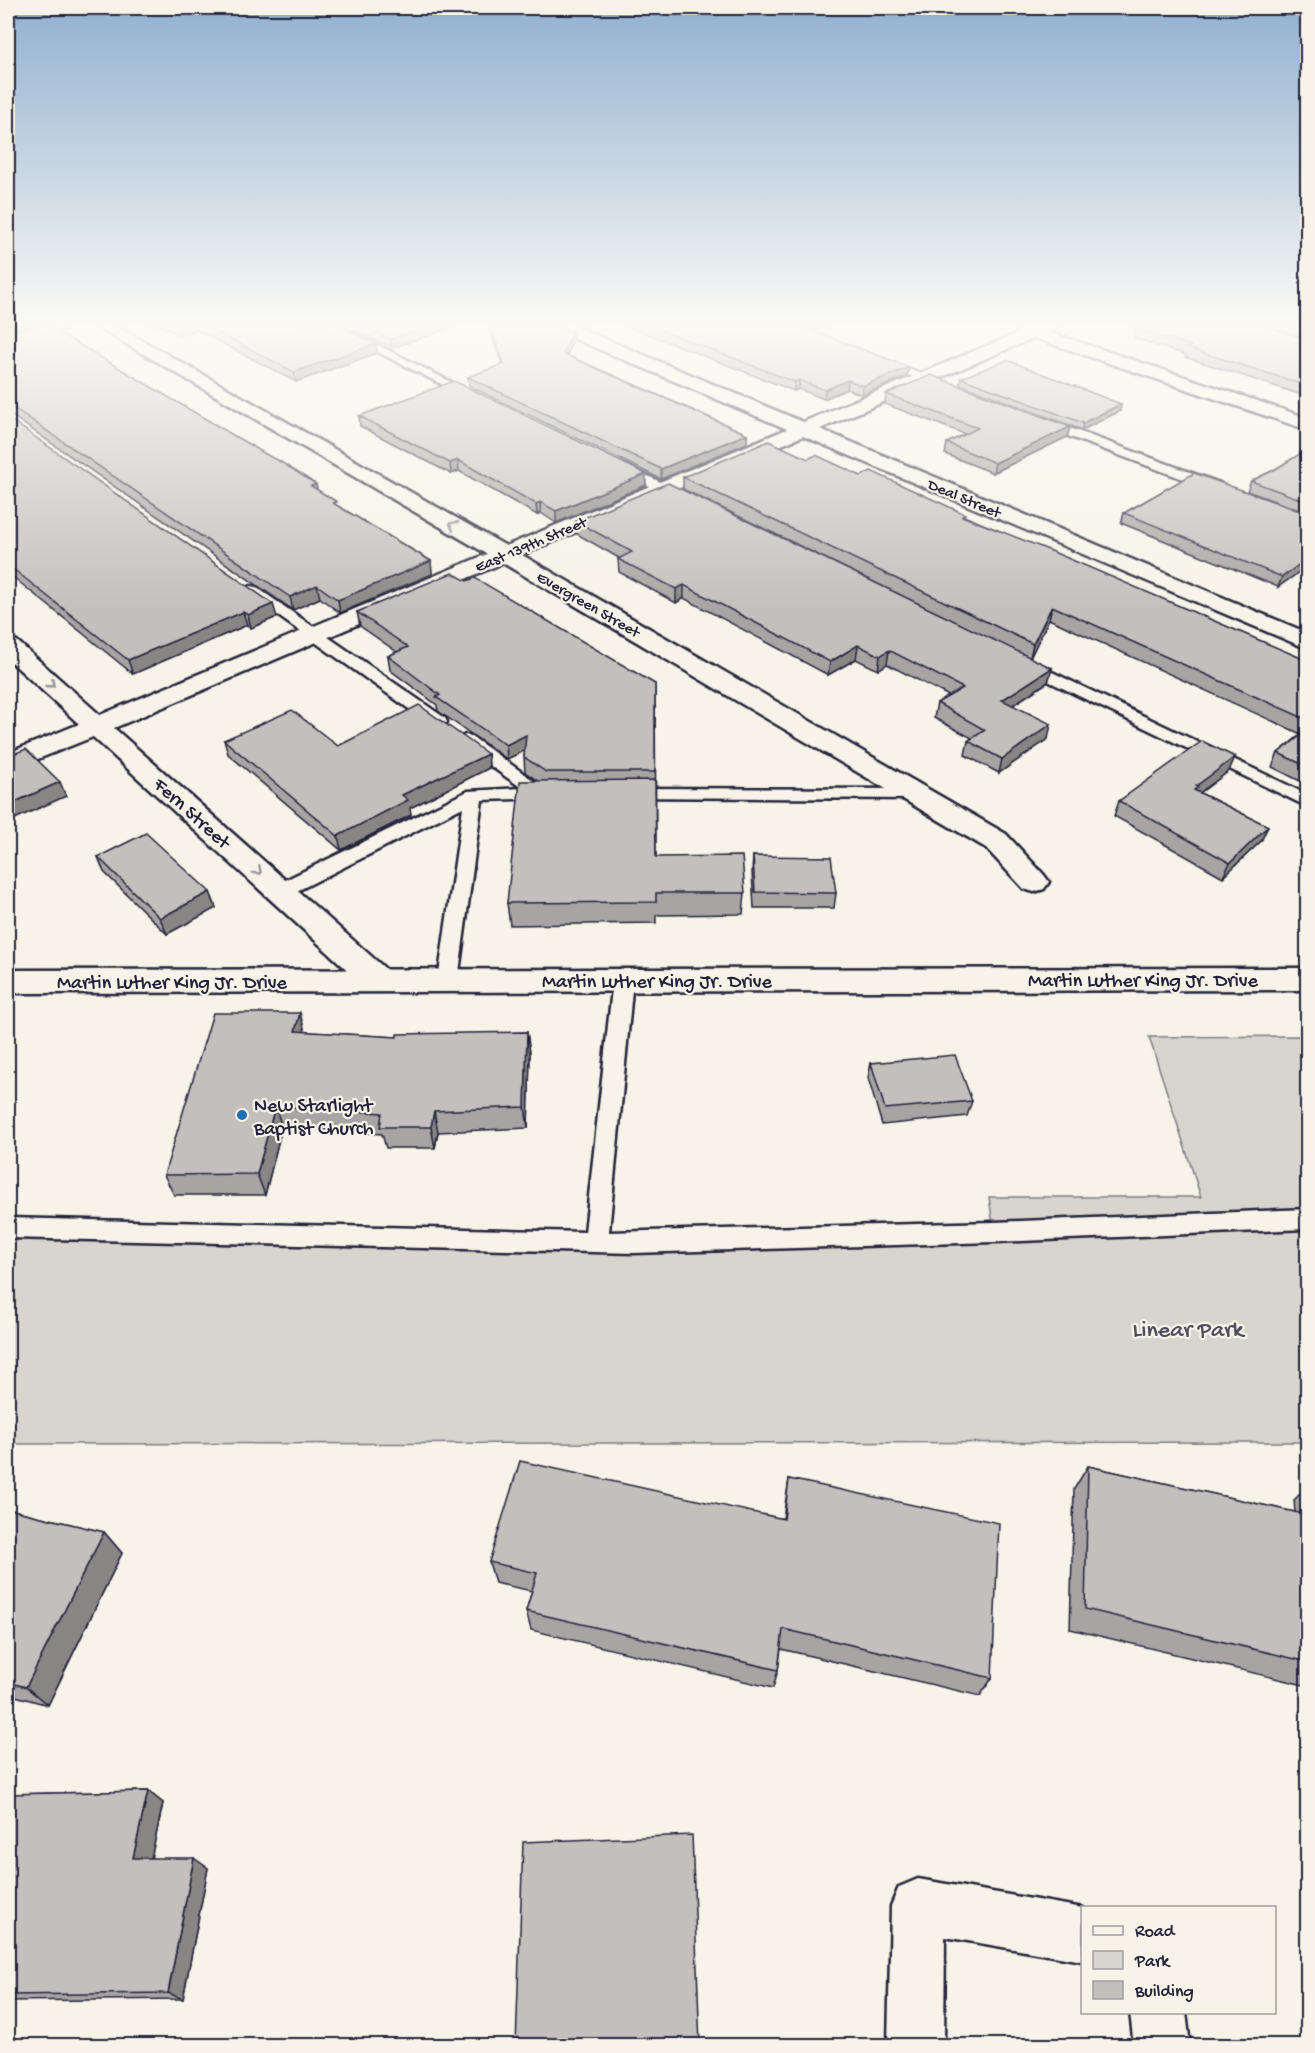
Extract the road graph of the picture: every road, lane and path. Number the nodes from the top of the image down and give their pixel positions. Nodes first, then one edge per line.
1 (268, 420) edge
2 (782, 420) edge
3 (826, 420) edge
4 (1036, 420) edge
5 (804, 429) junction
6 (610, 462) edge
7 (663, 488) junction
8 (1231, 492) edge
9 (695, 504) edge
10 (504, 554) junction
11 (237, 580) edge
12 (313, 634) junction
13 (1308, 642) edge
14 (8, 646) edge
15 (1007, 655) edge
16 (97, 725) junction
17 (8, 763) edge
18 (540, 793) junction
19 (563, 793) edge
20 (610, 793) edge
21 (917, 794) junction
22 (474, 795) junction
23 (1308, 802) edge
24 (1034, 882) dead end
25 (280, 891) junction
26 (1308, 979) edge
27 (448, 980) junction
28 (623, 980) junction
29 (378, 981) junction
30 (8, 982) edge
31 (1308, 1219) edge
32 (8, 1228) edge
33 (596, 1242) junction
34 (1081, 1934) edge
35 (1158, 2014) edge
36 (916, 2046) edge
37 (1162, 2046) edge

10 -> 1 street, Evergreen Street
2 - 5 street, Deal Street
3 - 5 street, East 139th Street
4 - 8 lane
5 - 7 street, East 139th Street
5 - 13 street, Deal Street
6 - 7 lane
7 - 9 lane
7 - 10 street, East 139th Street
10 - 12 street, East 139th Street
10 - 21 street, Evergreen Street
11 - 12 lane
12 - 16 street, East 139th Street
12 - 18 lane
14 -> 16 street, Fern Street
15 - 23 lane
16 - 17 street, East 139th Street
16 -> 25 street, Fern Street
18 - 19 lane
18 - 22 lane
20 - 21 lane
21 - 24 street, Evergreen Street
22 - 25 lane
22 - 27 lane
25 - 29 street, Fern Street
26 - 28 street, Martin Luther King Jr. Drive
27 - 28 street, Martin Luther King Jr. Drive
27 - 29 street, Martin Luther King Jr. Drive
28 - 33 lane
29 - 30 street, Martin Luther King Jr. Drive
31 - 33 lane
32 - 33 lane
34 - 36 street
35 - 37 street

